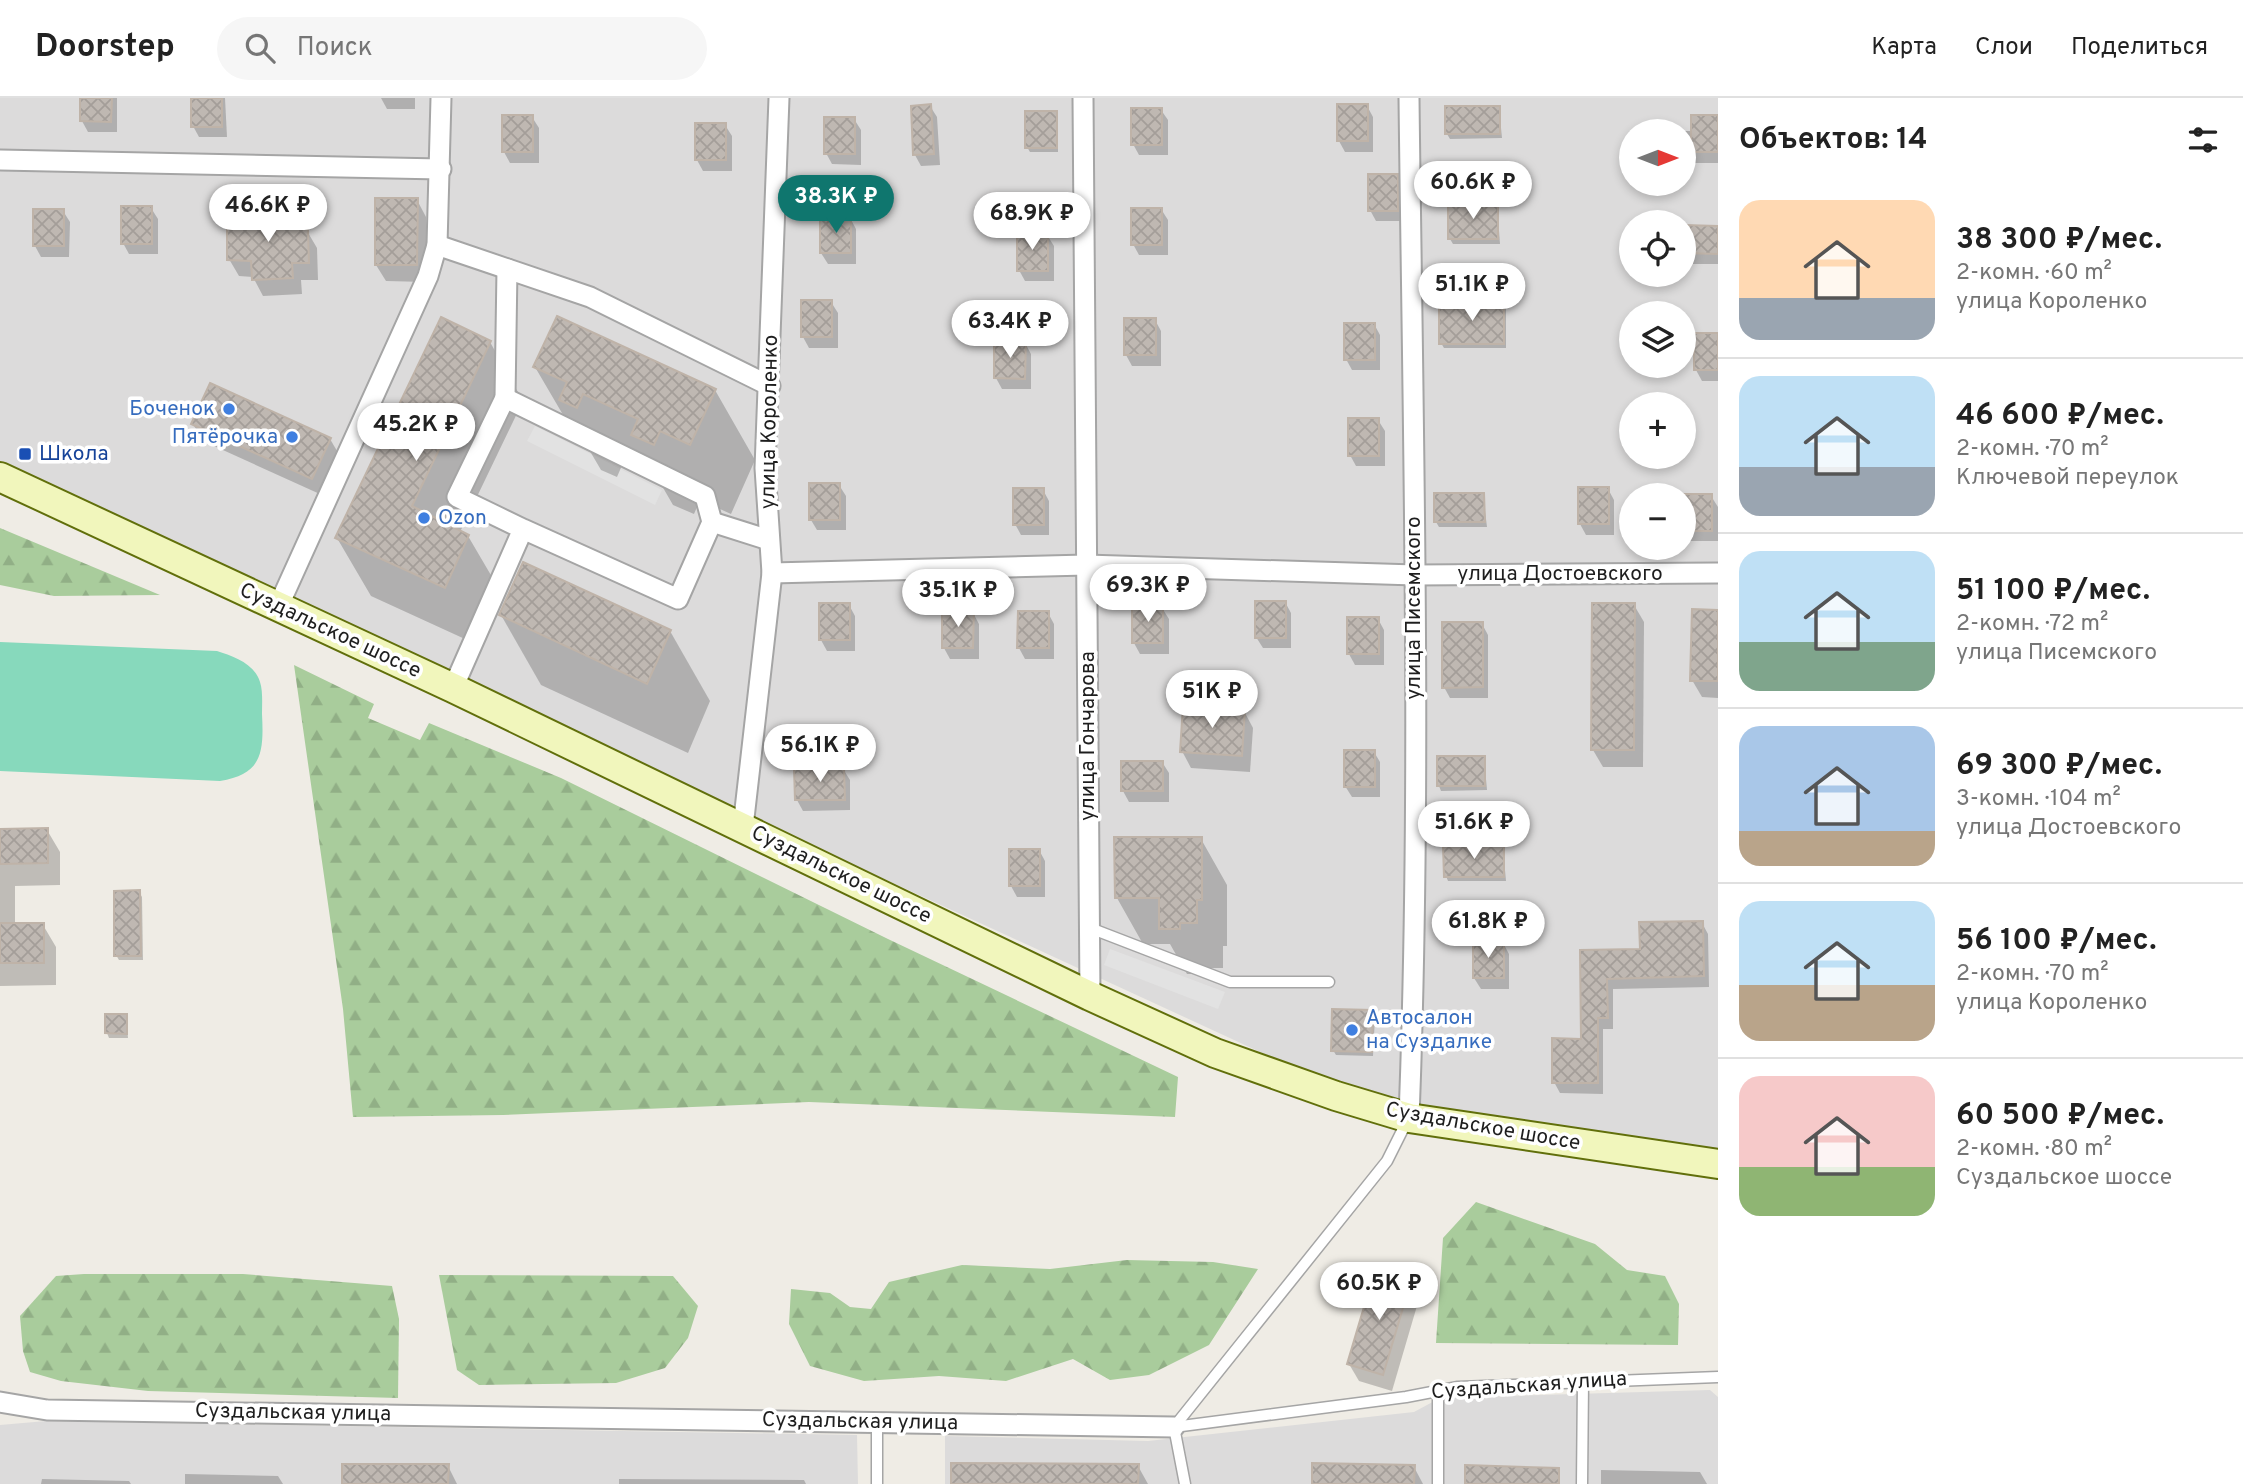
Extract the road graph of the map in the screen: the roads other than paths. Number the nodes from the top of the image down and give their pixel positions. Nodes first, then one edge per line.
1 (441, 98) edge
2 (779, 98) edge
3 (1083, 98) edge
4 (1409, 98) edge
5 (0, 160) edge
6 (440, 169) junction
7 (437, 245) junction
8 (507, 269) junction
9 (770, 386) junction
10 (505, 398) junction
11 (0, 477) edge
12 (712, 522) junction
13 (523, 530) junction
14 (769, 540) junction
15 (1086, 565) junction
16 (772, 573) junction
17 (1718, 573) edge
18 (1415, 575) junction
19 (278, 607) junction
20 (453, 688) junction
21 (743, 827) junction
22 (1090, 928) junction
23 (1329, 982) dead end
24 (1090, 996) junction
25 (1409, 1118) junction
26 (1718, 1164) edge
27 (1718, 1377) edge
28 (1583, 1381) junction
29 (1438, 1389) junction
30 (0, 1402) edge
31 (877, 1422) junction
32 (1174, 1427) junction
33 (877, 1484) edge
34 (1185, 1484) edge
35 (1438, 1484) edge
36 (1582, 1484) edge

1 - 6 street
2 - 9 street, улица Короленко
3 - 15 street, улица Гончарова
4 - 18 street, улица Писемского
5 - 6 street
6 - 7 street
7 - 8 street
7 - 19 street
8 - 9 street
8 - 10 street
9 - 14 street, улица Короленко
10 - 12 street
10 - 13 street
11 - 19 main road, Суздальское шоссе
12 - 13 street
12 - 14 street
13 - 20 street
14 - 16 street, улица Короленко
15 - 16 street, улица Достоевского
15 - 18 street, улица Достоевского
15 - 22 street, улица Гончарова
16 - 21 street, улица Короленко
17 - 18 street, улица Достоевского
18 - 25 street, улица Писемского
19 - 20 main road, Суздальское шоссе
20 - 21 main road, Суздальское шоссе
21 - 24 main road, Суздальское шоссе
22 - 23 lane
22 - 24 street, улица Гончарова
24 - 25 main road, Суздальское шоссе
25 - 26 main road, Суздальское шоссе
25 - 32 lane
27 - 28 lane, Суздальская улица
28 - 29 lane, Суздальская улица
28 - 36 lane
29 - 32 lane, Суздальская улица
29 - 35 lane
30 - 31 street, Суздальская улица
31 - 32 street, Суздальская улица
31 - 33 lane
32 - 34 lane

